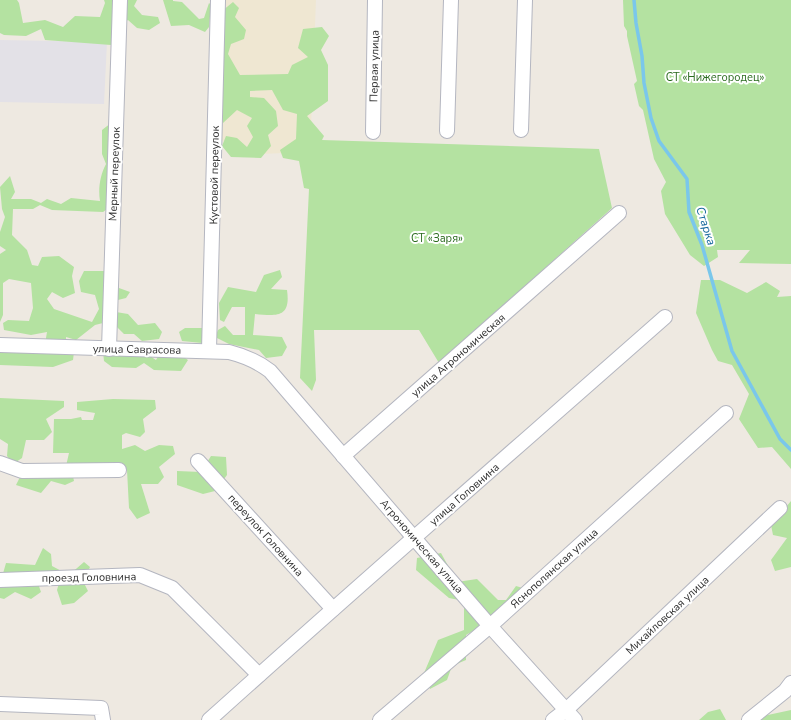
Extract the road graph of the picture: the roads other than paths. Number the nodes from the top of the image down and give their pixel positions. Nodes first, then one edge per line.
1 (120, 0) edge
2 (218, 0) edge
3 (376, 0) edge
4 (451, 0) edge
5 (525, 0) edge
6 (521, 130) dead end
7 (447, 131) dead end
8 (373, 132) dead end
9 (619, 213) dead end
10 (665, 317) dead end
11 (0, 345) edge
12 (109, 349) junction
13 (209, 350) junction
14 (270, 371) joint
15 (726, 413) dead end
16 (343, 456) junction
17 (198, 462) dead end
18 (0, 463) edge
19 (119, 470) dead end
20 (780, 508) dead end
21 (415, 538) junction
22 (0, 580) edge
23 (333, 609) junction
24 (490, 626) junction
25 (260, 674) junction
26 (791, 684) edge
27 (0, 704) edge
28 (571, 715) edge
29 (103, 720) edge
30 (209, 720) edge
31 (380, 720) edge
32 (553, 720) edge
33 (749, 720) edge

1 - 12 street, Мерный переулок
2 - 13 street, Кустовой переулок
3 - 8 street, Первая улица
4 - 7 street
5 - 6 street
9 - 16 street, улица Агрономическая
10 - 21 street, улица Головнина
11 - 12 street, улица Саврасова
12 - 13 street, улица Саврасова
13 - 14 street, улица Саврасова
14 - 16 street, Агрономическая улица
15 - 24 street, Яснополянская улица
16 - 21 street, Агрономическая улица
17 - 23 street, переулок Головнина
18 - 19 street
20 - 28 street, Михайловская улица
21 - 23 street, улица Головнина
21 - 24 street, Агрономическая улица
22 - 25 street, проезд Головнина
23 - 25 street, улица Головнина
24 - 28 street, Агрономическая улица
24 - 31 street, Яснополянская улица
25 - 30 street, улица Головнина
26 - 33 street
27 - 29 street
28 - 32 street, Михайловская улица

